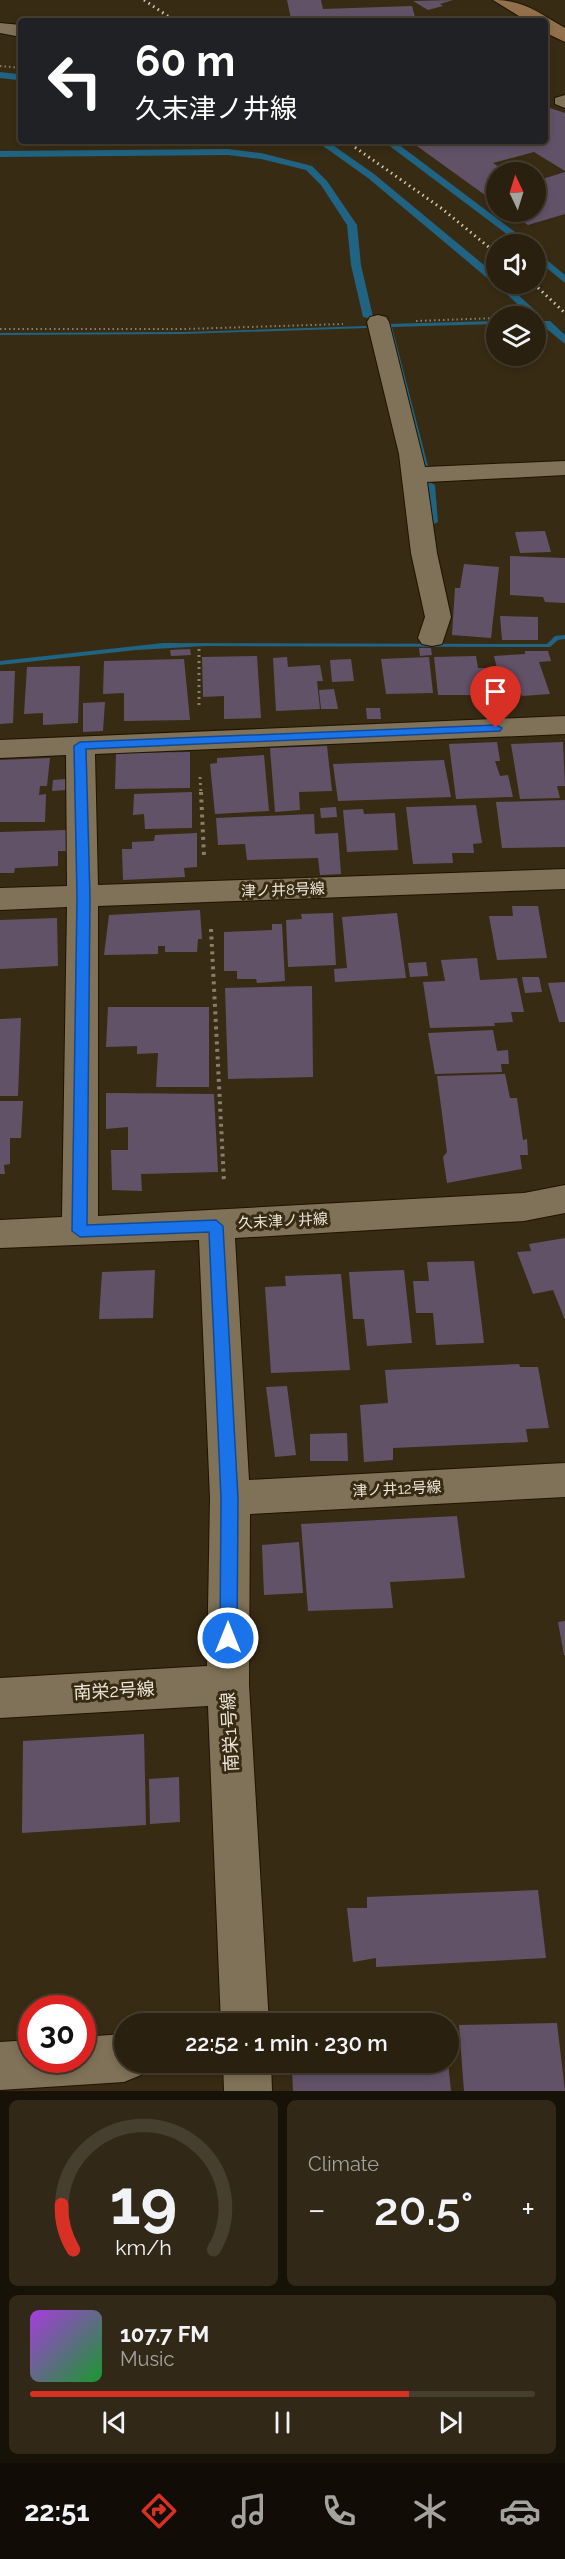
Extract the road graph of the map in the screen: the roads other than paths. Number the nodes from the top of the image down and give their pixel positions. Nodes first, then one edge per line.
1 (502, 0) edge
2 (535, 18) edge
3 (0, 28) edge
4 (18, 31) edge
5 (378, 322) road end
6 (565, 468) edge
7 (414, 475) junction
8 (432, 638) dead end
9 (565, 725) edge
10 (80, 746) junction
11 (0, 749) edge
12 (565, 879) edge
13 (83, 897) junction
14 (0, 899) edge
15 (565, 1199) edge
16 (222, 1225) junction
17 (80, 1231) junction
18 (0, 1234) edge
19 (565, 1480) edge
20 (230, 1498) junction
21 (228, 1684) junction
22 (0, 1698) edge
23 (244, 2013) edge
24 (114, 2059) edge
25 (0, 2066) edge
26 (247, 2073) edge
27 (248, 2091) edge

1 - 2 main road
3 - 4 street
5 - 7 street
6 - 7 street
7 - 8 street
9 - 10 street
10 - 11 street
10 - 13 street
12 - 13 street, 津ノ井8号線
13 - 14 street, 津ノ井8号線
13 - 17 street
15 - 16 street, 久末津ノ井線
16 - 17 street, 久末津ノ井線
16 - 20 street, 南栄1号線
17 - 18 street, 久末津ノ井線
19 - 20 street, 津ノ井12号線
20 - 21 street, 南栄1号線
21 - 22 street, 南栄2号線
21 - 23 street, 南栄1号線
24 - 25 street
26 - 27 street

